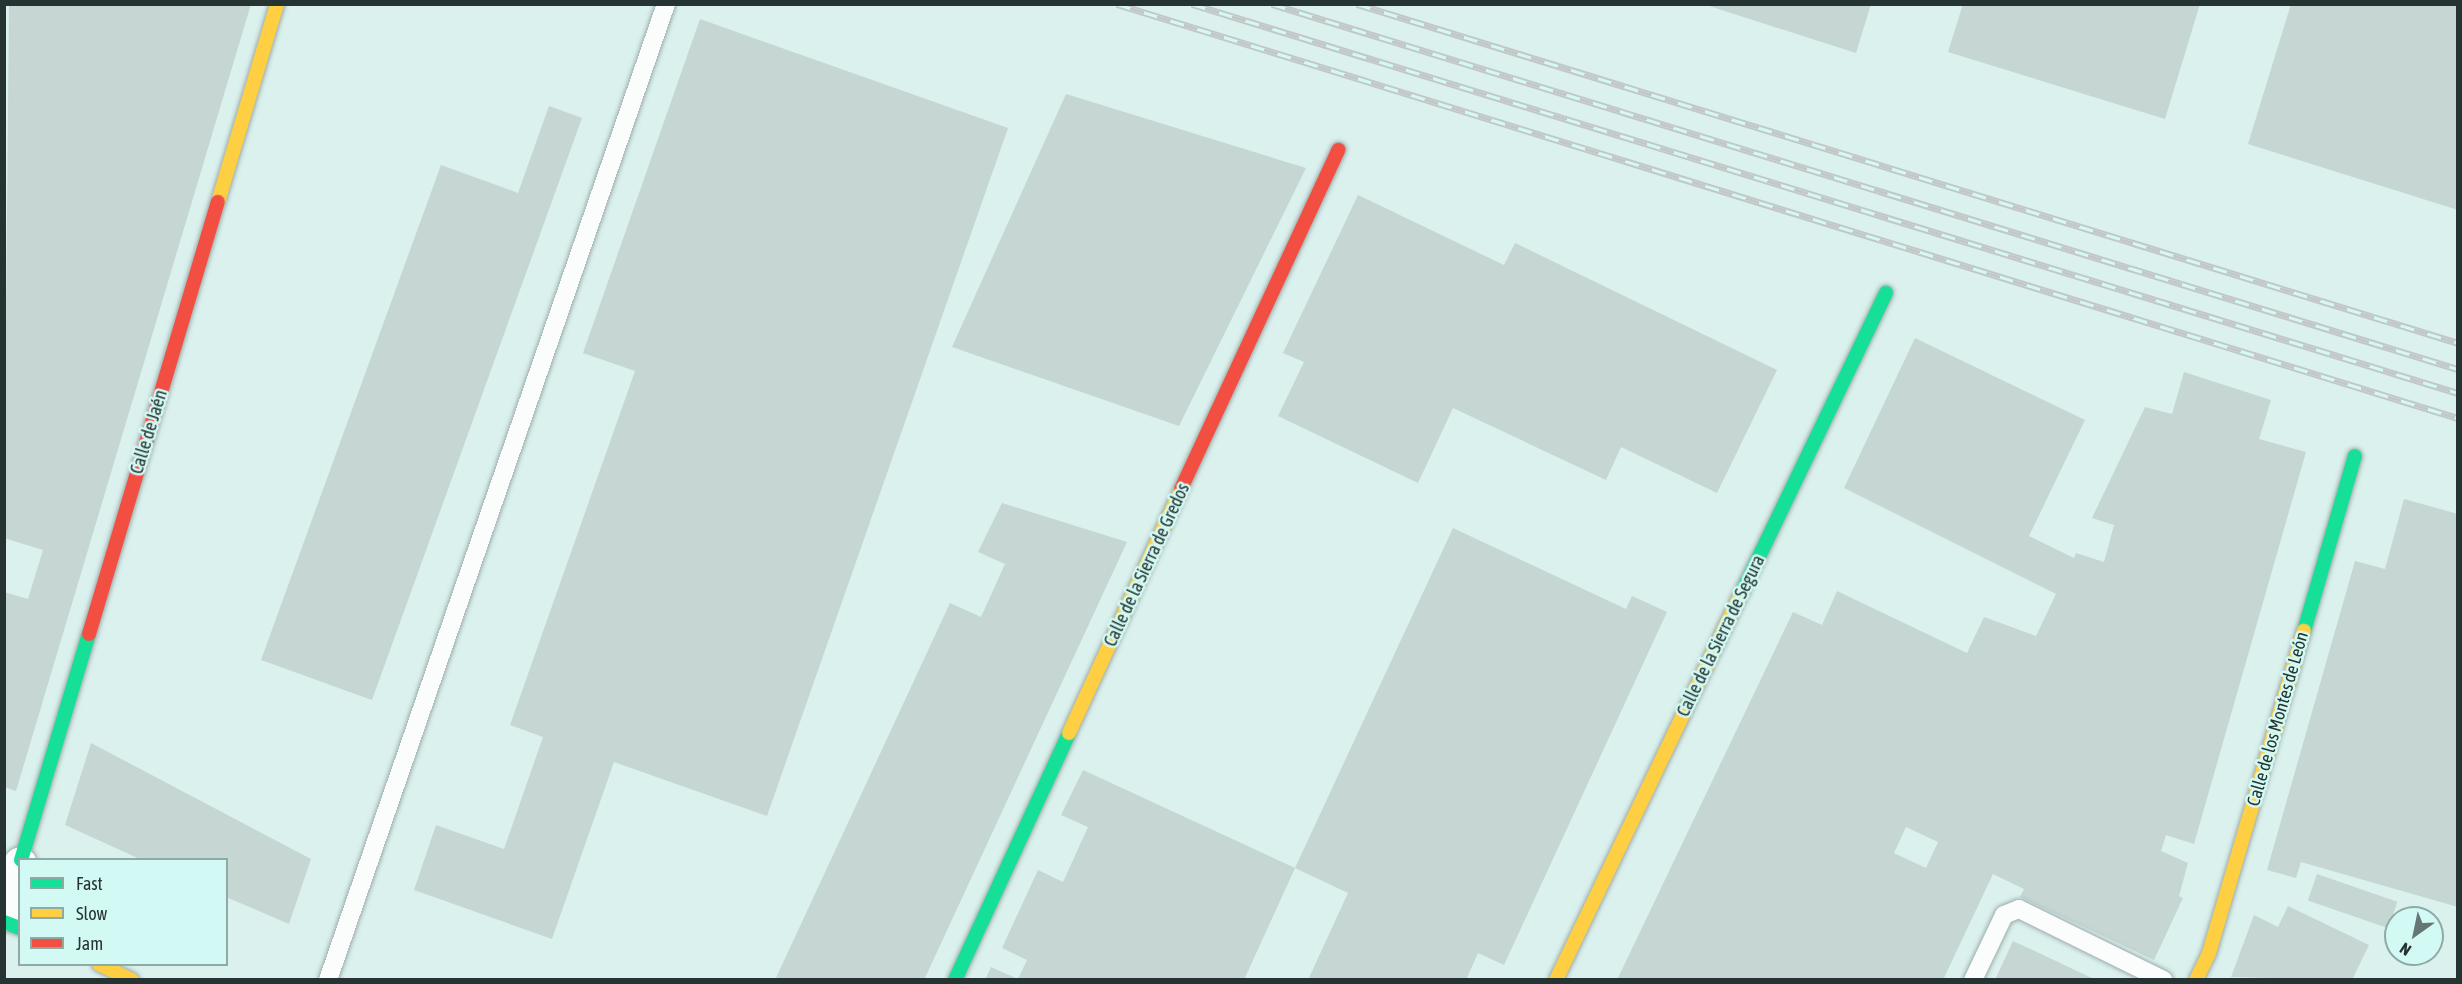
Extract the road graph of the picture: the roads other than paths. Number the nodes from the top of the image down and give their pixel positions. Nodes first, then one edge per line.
1 (276, 4) edge
2 (666, 4) edge
3 (1338, 150) dead end
4 (1886, 293) dead end
5 (2355, 456) dead end
6 (21, 858) edge
7 (18, 868) edge
8 (4, 914) edge
9 (103, 966) edge
10 (132, 980) edge
11 (328, 980) edge
12 (955, 980) edge
13 (1556, 980) edge
14 (1973, 980) edge
15 (2163, 980) edge
16 (2196, 980) edge

1 - 6 street, Calle de Jaén
2 - 11 lane
3 - 12 street, Calle de la Sierra de Gredos
4 - 13 street, Calle de la Sierra de Segura
5 - 16 street, Calle de los Montes de León
7 - 8 street, Calle de Jaén
9 - 10 street
14 - 15 lane

